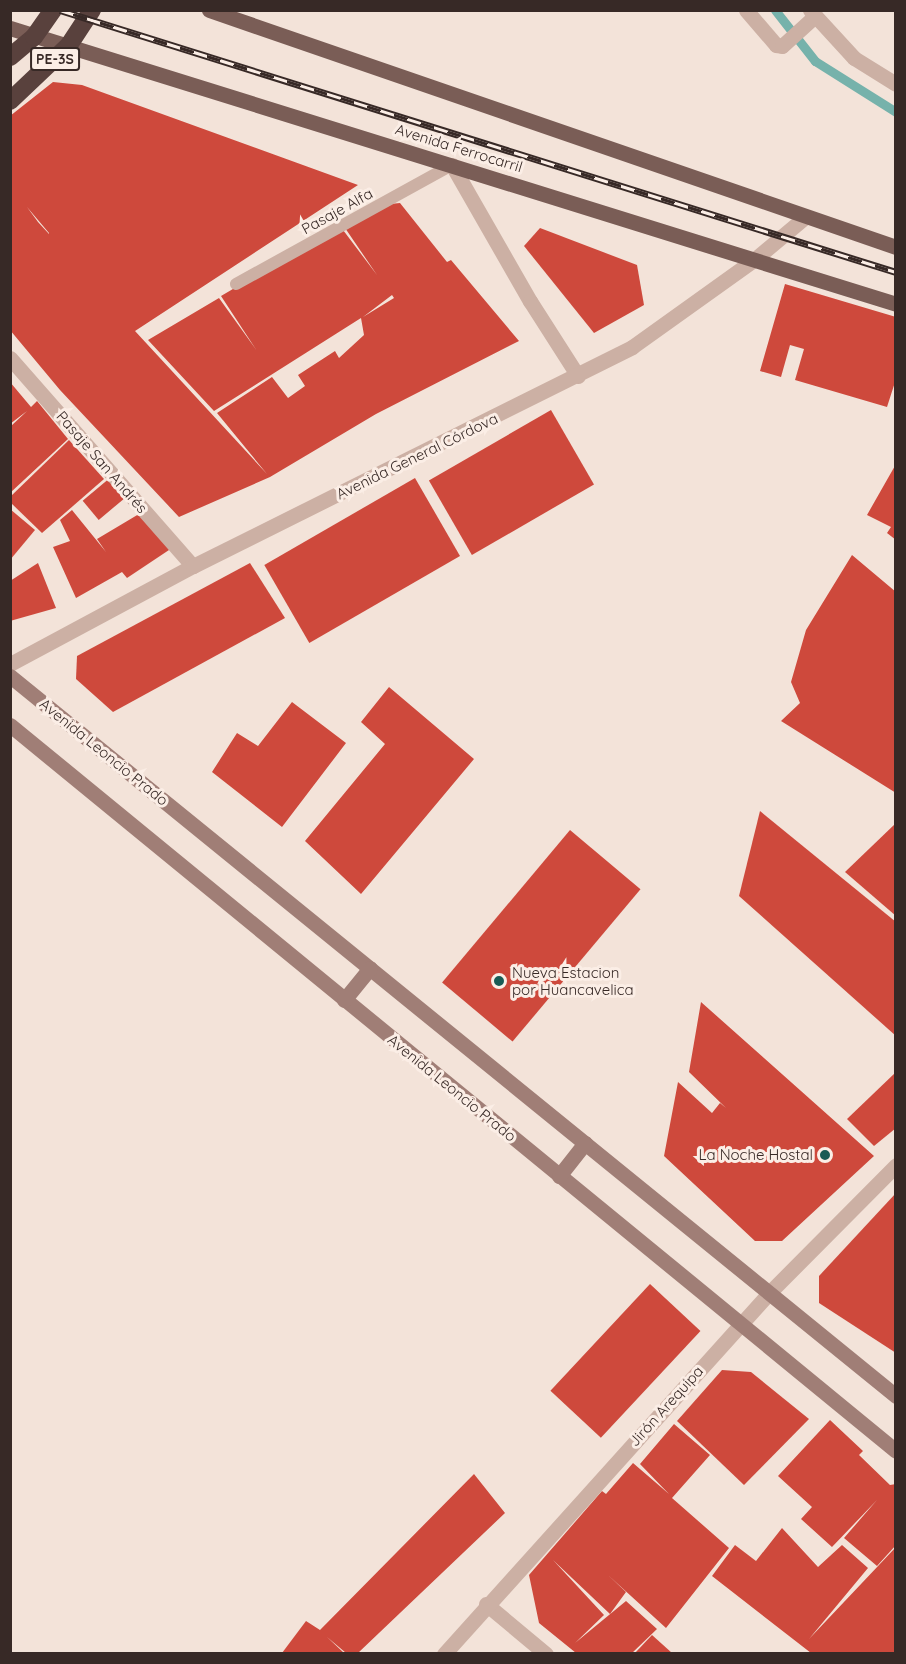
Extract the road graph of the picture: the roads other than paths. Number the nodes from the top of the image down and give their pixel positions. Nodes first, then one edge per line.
1 (53, 10) edge
2 (92, 10) edge
3 (209, 10) edge
4 (746, 10) edge
5 (812, 13) edge
6 (10, 28) edge
7 (34, 37) junction
8 (69, 45) junction
9 (10, 57) edge
10 (896, 84) edge
11 (10, 101) edge
12 (452, 165) junction
13 (805, 217) junction
14 (896, 247) edge
15 (755, 259) junction
16 (236, 284) dead end
17 (896, 304) edge
18 (10, 358) edge
19 (578, 376) junction
20 (193, 566) junction
21 (10, 664) edge
22 (10, 676) edge
23 (10, 725) edge
24 (369, 968) junction
25 (344, 1000) junction
26 (585, 1143) junction
27 (896, 1165) edge
28 (559, 1176) junction
29 (769, 1293) junction
30 (740, 1324) junction
31 (896, 1396) edge
32 (896, 1450) edge
33 (486, 1604) junction
34 (444, 1653) edge
35 (546, 1653) edge

1 - 7 highway, PE-3S
2 - 8 highway, PE-3S
3 - 13 main road
4 - 5 street
5 - 10 street
6 - 7 main road, Avenida Ferrocarril
7 - 8 main road, Avenida Ferrocarril
7 - 9 highway, PE-3S
8 - 11 highway, PE-3S
8 - 12 main road, Avenida Ferrocarril
12 - 15 main road, Avenida Ferrocarril
12 - 16 lane, Pasaje Alfa
12 - 19 street
13 - 14 main road
13 - 15 street, Avenida General Córdova
15 - 17 main road, Avenida Ferrocarril
15 - 19 street, Avenida General Córdova
18 - 20 street, Pasaje San Andrés
19 - 20 street, Avenida General Córdova
20 - 21 street, Avenida General Córdova
22 - 24 street, Avenida Leoncio Prado
23 - 25 street, Avenida Leoncio Prado
24 - 25 street
24 - 26 street, Avenida Leoncio Prado
25 - 28 street, Avenida Leoncio Prado
26 - 28 street
26 - 29 street, Avenida Leoncio Prado
27 - 29 street, Jirón Arequipa
28 - 30 street, Avenida Leoncio Prado
29 - 30 street, Jirón Arequipa
29 - 31 street, Avenida Leoncio Prado
30 - 32 street, Avenida Leoncio Prado
30 - 33 street, Jirón Arequipa
33 - 34 street, Jirón Arequipa
33 - 35 street

